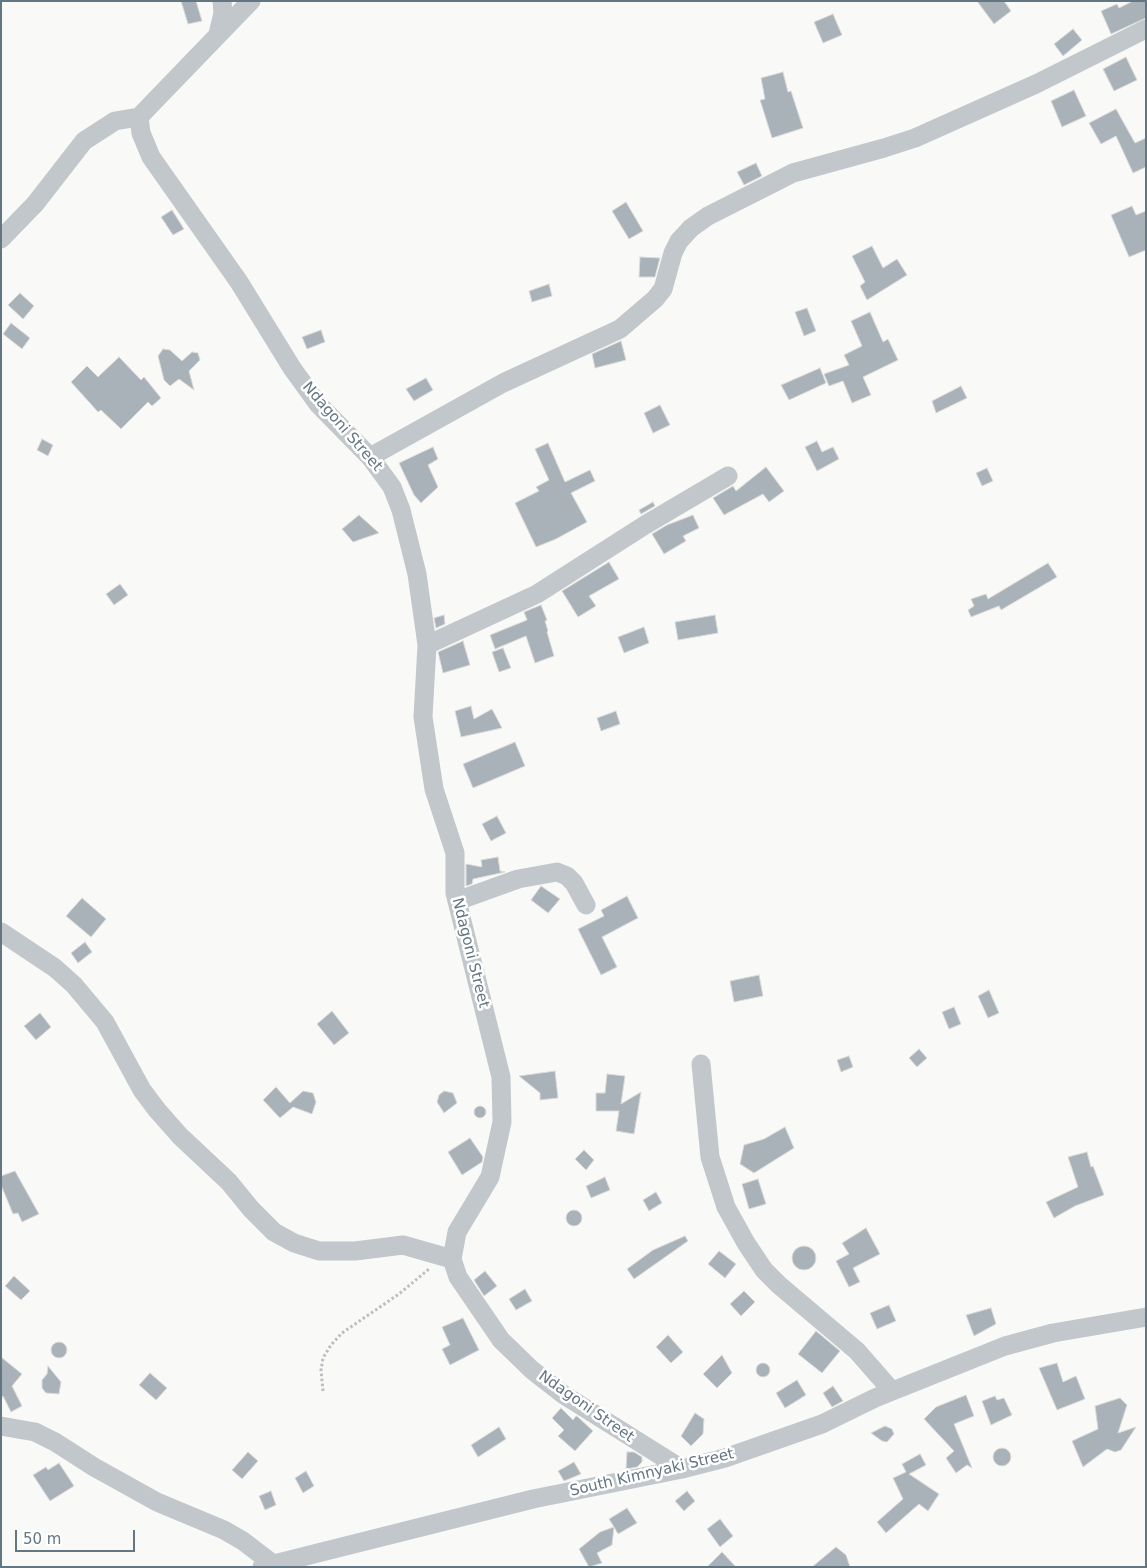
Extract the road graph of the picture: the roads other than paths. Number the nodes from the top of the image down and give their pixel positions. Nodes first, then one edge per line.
1 (222, 1) edge
2 (252, 1) edge
3 (1146, 29) edge
4 (218, 34) junction
5 (139, 117) junction
6 (1, 238) edge
7 (370, 457) junction
8 (728, 476) dead end
9 (427, 645) junction
10 (457, 900) junction
11 (586, 905) dead end
12 (1, 932) edge
13 (701, 1064) dead end
14 (446, 1258) junction
15 (1146, 1318) edge
16 (892, 1391) junction
17 (1, 1426) edge
18 (682, 1470) junction
19 (268, 1566) edge

1 - 4 street
2 - 4 street
3 - 7 street
4 - 5 street
5 - 6 street
5 - 7 street, Ndagoni Street
7 - 9 street, Ndagoni Street
8 - 9 street
9 - 10 street, Ndagoni Street
10 - 11 street
10 - 14 street, Ndagoni Street
12 - 14 street
13 - 16 street
14 - 18 street, Ndagoni Street
15 - 16 street, South Kimnyaki Street
16 - 18 street, South Kimnyaki Street
17 - 19 street
18 - 19 street, South Kimnyaki Street

